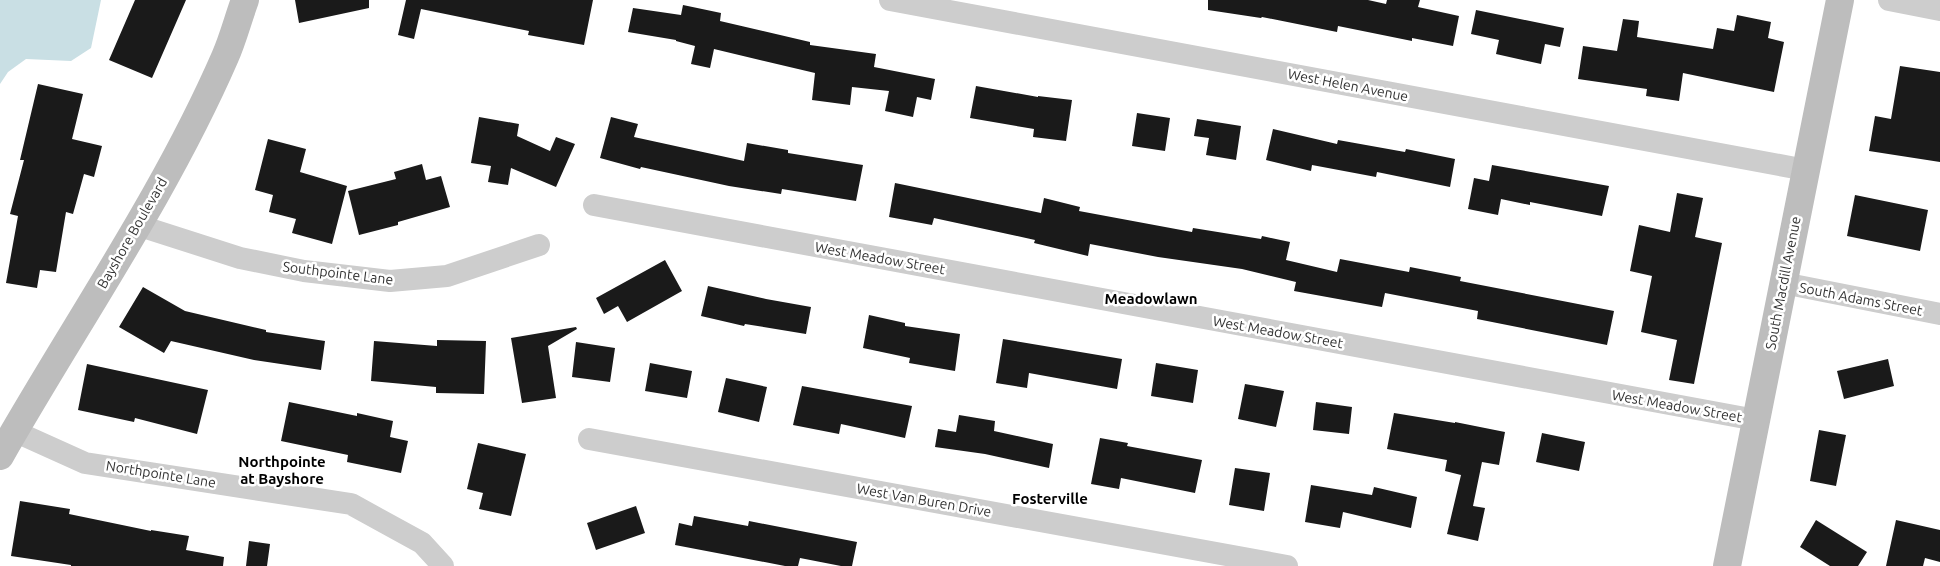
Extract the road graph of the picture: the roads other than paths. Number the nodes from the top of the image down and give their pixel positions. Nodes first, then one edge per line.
1 (245, 0) edge
2 (890, 0) edge
3 (1840, 0) edge
4 (1889, 0) edge
5 (1940, 10) edge
6 (1806, 170) junction
7 (594, 205) dead end
8 (137, 225) junction
9 (539, 245) dead end
10 (1783, 283) junction
11 (1940, 314) edge
12 (1756, 420) junction
13 (14, 431) junction
14 (589, 439) dead end
15 (0, 456) edge
16 (443, 566) edge
17 (1287, 566) edge
18 (1727, 566) edge

1 - 8 street, Bayshore Boulevard
2 - 6 street, West Helen Avenue
3 - 6 street, South Macdill Avenue
4 - 5 street
6 - 10 street, South Macdill Avenue
7 - 12 street, West Meadow Street
8 - 9 street, Southpointe Lane
8 - 13 street, Bayshore Boulevard
10 - 11 street, South Adams Street
10 - 12 street, South Macdill Avenue
12 - 18 street, South Macdill Avenue
13 - 15 street, Bayshore Boulevard
13 - 16 street, Northpointe Lane
14 - 17 street, West Van Buren Drive

